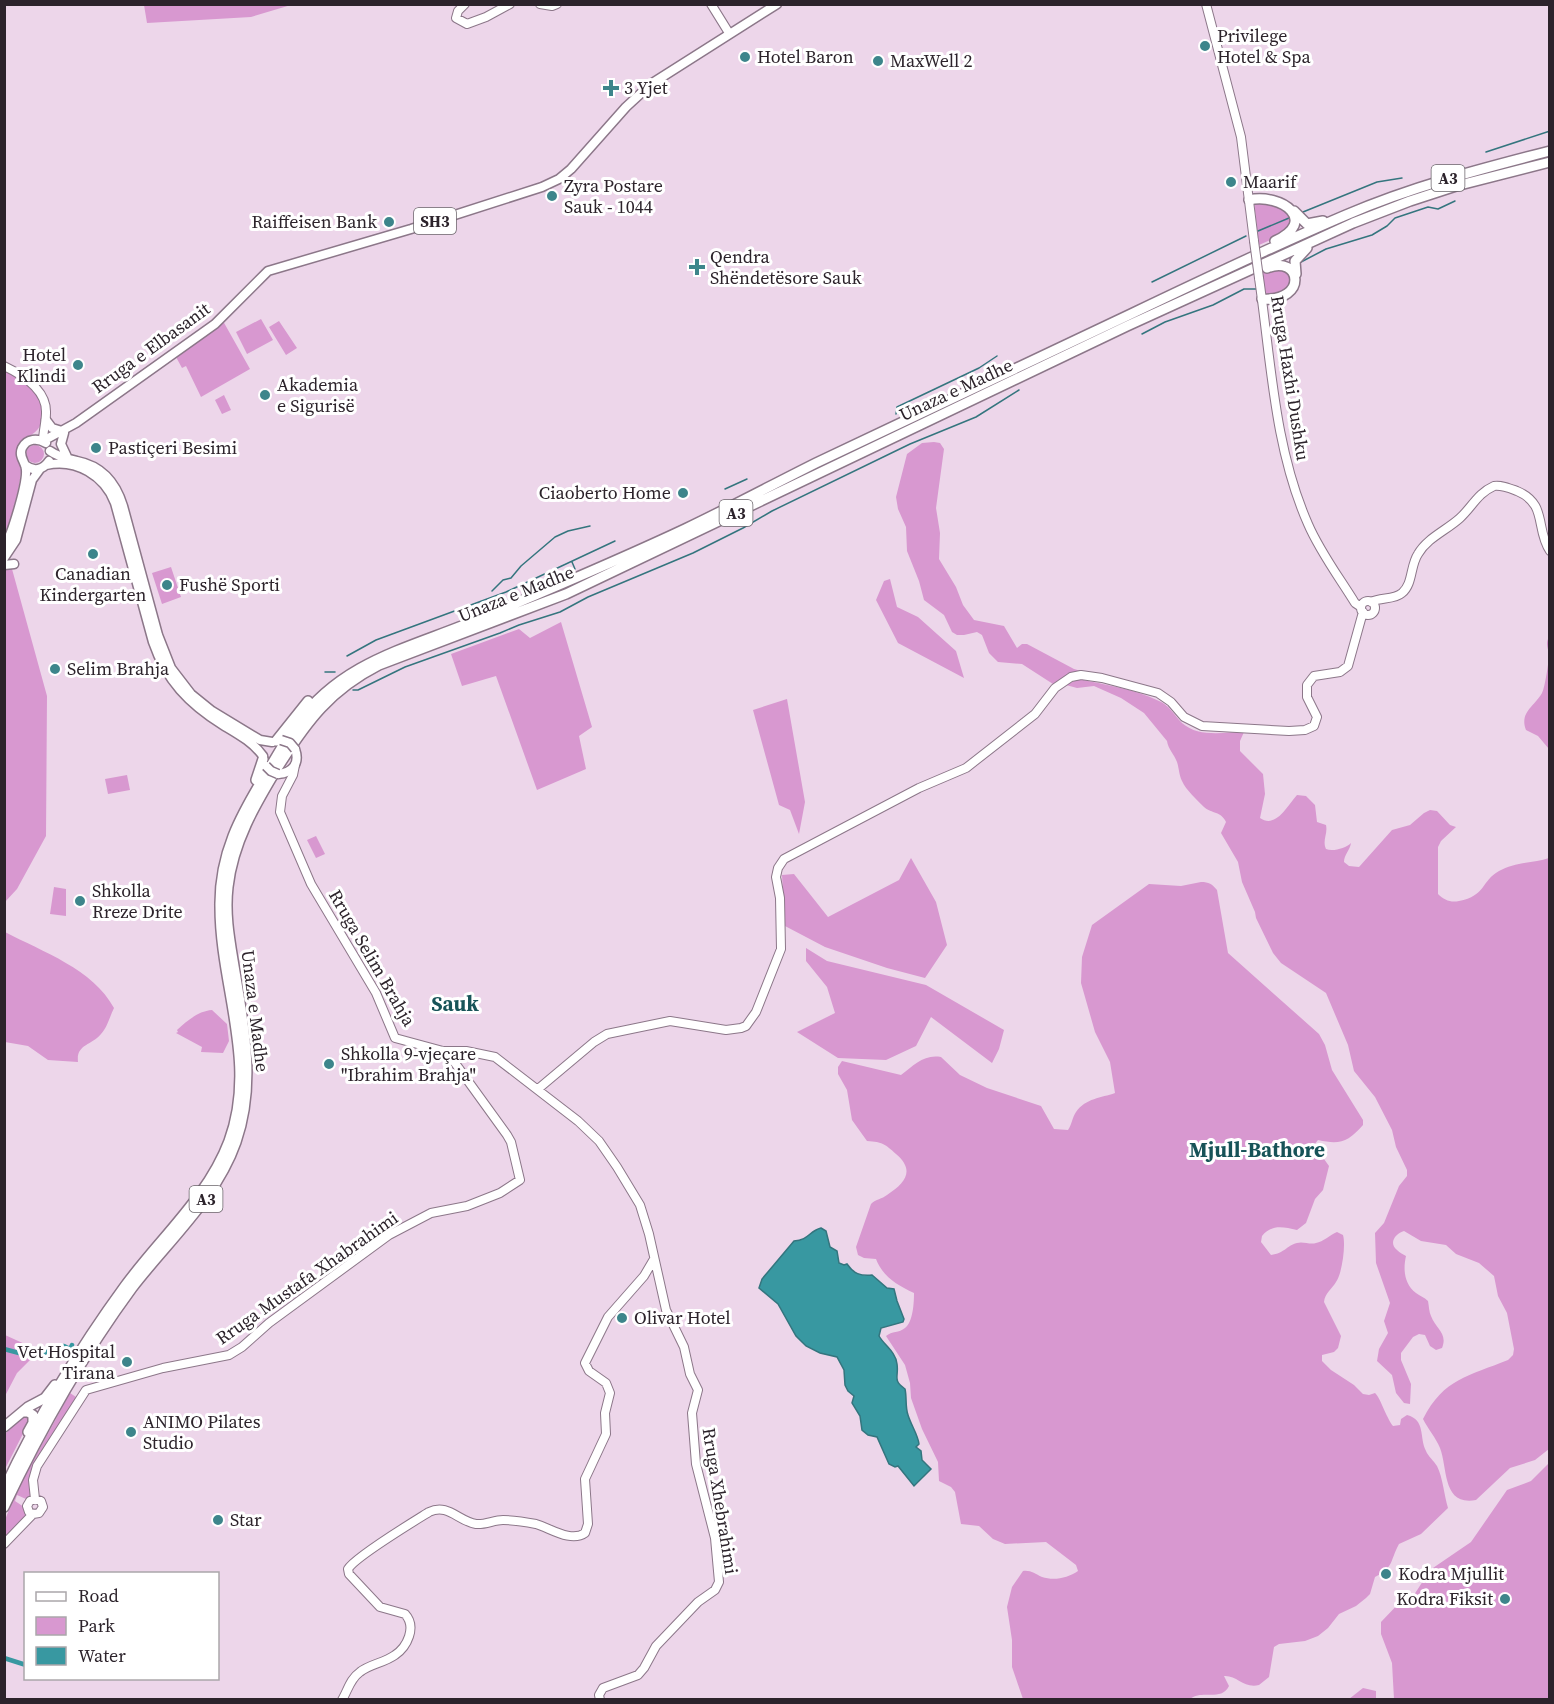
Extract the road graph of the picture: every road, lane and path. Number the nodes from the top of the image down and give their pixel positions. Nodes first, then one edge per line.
1 (465, 4) edge
2 (510, 4) edge
3 (540, 4) edge
4 (557, 4) edge
5 (711, 4) edge
6 (777, 4) edge
7 (1206, 4) edge
8 (729, 33) junction
9 (1550, 152) edge
10 (1550, 162) edge
11 (1249, 198) junction
12 (1348, 213) junction
13 (1353, 223) junction
14 (1194, 284) junction
15 (1197, 294) junction
16 (1263, 302) junction
17 (4, 366) edge
18 (45, 423) junction
19 (65, 431) junction
20 (30, 441) junction
21 (43, 441) junction
22 (50, 450) junction
23 (68, 459) junction
24 (25, 465) junction
25 (43, 467) junction
26 (89, 471) junction
27 (110, 503) dead end
28 (4, 547) edge
29 (1550, 551) edge
30 (4, 558) edge
31 (1362, 610) junction
32 (421, 641) junction
33 (399, 657) junction
34 (179, 699) dead end
35 (212, 718) junction
36 (276, 741) junction
37 (296, 751) junction
38 (264, 760) junction
39 (295, 765) junction
40 (280, 774) junction
41 (285, 791) junction
42 (230, 871) junction
43 (220, 912) junction
44 (444, 1051) junction
45 (538, 1089) junction
46 (654, 1259) junction
47 (70, 1368) junction
48 (22, 1412) junction
49 (4, 1426) edge
50 (13, 1471) junction
51 (4, 1489) edge
52 (4, 1507) edge
53 (4, 1544) edge
54 (342, 1700) edge
55 (600, 1700) edge

1 - 2 street
3 - 4 street
5 - 8 street
6 - 8 main road, Rruga e Elbasanit / SH3
7 - 11 street
8 - 19 main road, Rruga e Elbasanit / SH3
9 - 12 highway, Unaza e Madhe / A3
10 - 13 highway, Unaza e Madhe / A3
11 - 12 highway
11 - 14 highway
11 - 16 street, Rruga Haxhi Dushku, bridge
12 - 14 highway, Unaza e Madhe / A3
13 - 15 highway, Unaza e Madhe / A3
13 - 16 highway
14 - 32 highway, Unaza e Madhe / A3
15 - 16 highway
15 - 33 highway, Unaza e Madhe / A3
16 - 31 street, Rruga Haxhi Dushku
17 - 18 street
18 - 19 main road
18 - 20 street
18 - 21 street
19 - 21 main road, Rruga e Elbasanit / SH3
19 - 22 main road, Rruga e Elbasanit / SH3
19 - 23 main road
20 - 21 main road, SH3
20 - 24 main road
21 - 22 main road
22 - 23 main road
22 - 25 main road, SH3
23 - 36 main road
24 - 25 main road
24 - 28 main road
25 - 26 main road
25 - 30 main road, SH3
26 - 27 main road
26 - 35 main road
29 - 31 street
31 - 45 street
32 - 36 highway
32 - 43 highway, Unaza e Madhe / A3
33 - 37 highway
33 - 42 highway, Unaza e Madhe / A3
34 - 35 main road
35 - 38 main road
36 - 37 main road, bridge
36 - 38 main road
37 - 39 main road
38 - 40 main road, bridge
38 - 43 highway
39 - 40 main road
39 - 41 street, Rruga Selim Brahja
40 - 41 street, Rruga Selim Brahja
40 - 42 highway
41 - 44 street, Rruga Selim Brahja
42 - 52 highway, Unaza e Madhe / A3
43 - 47 highway, Unaza e Madhe / A3
44 - 45 street, Rruga Selim Brahja
44 - 53 street, Rruga Mustafa Xhabrahimi
45 - 46 street, Rruga Selim Brahja
46 - 54 street
46 - 55 street, Rruga Xhebrahimi
47 - 48 highway
47 - 50 highway, Unaza e Madhe / A3
48 - 49 highway
48 - 50 highway
50 - 51 highway, Unaza e Madhe / A3

